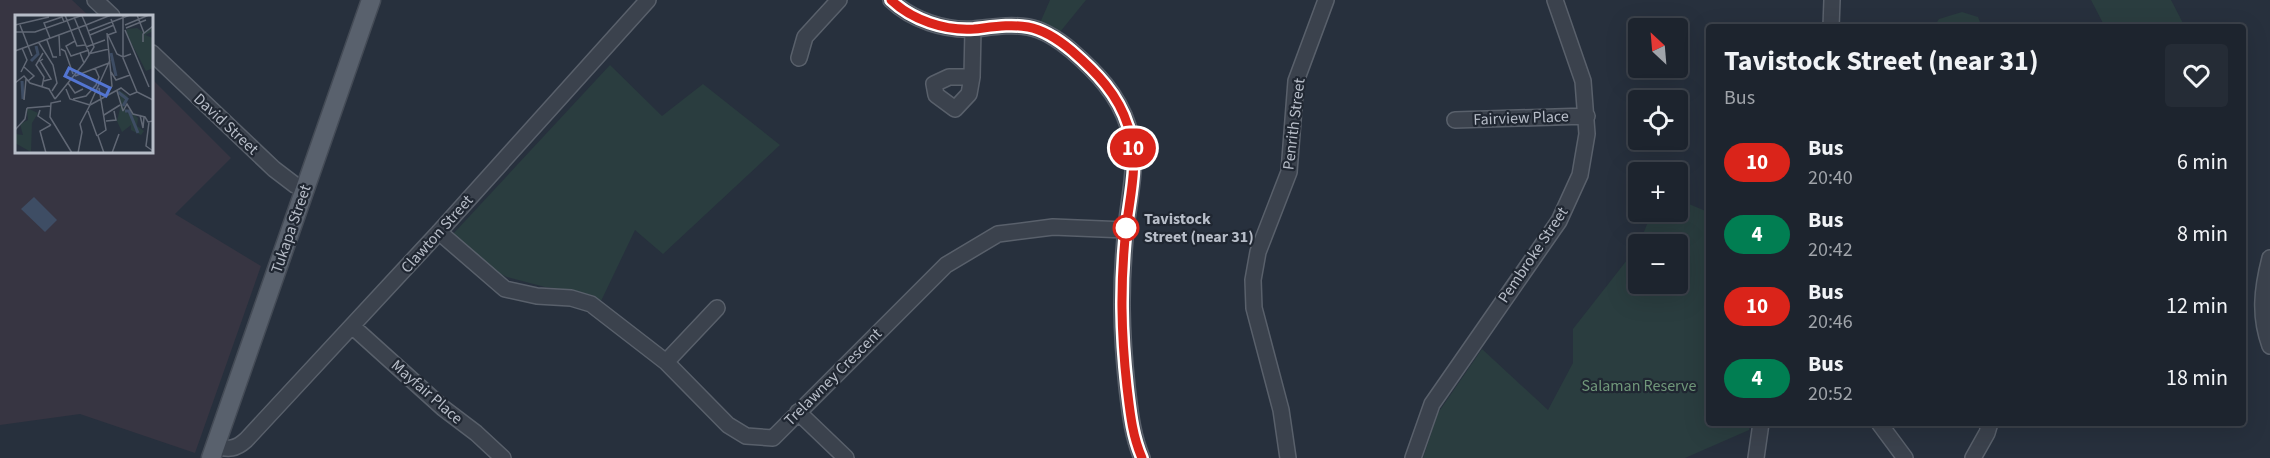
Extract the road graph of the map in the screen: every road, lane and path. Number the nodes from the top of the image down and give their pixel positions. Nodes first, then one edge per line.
1 (95, 0) edge
2 (371, 0) edge
3 (648, 0) edge
4 (839, 0) edge
5 (891, 0) edge
6 (1326, 0) edge
7 (1555, 0) edge
8 (1832, 0) edge
9 (111, 15) edge
10 (1831, 24) edge
11 (973, 29) junction
12 (153, 55) edge
13 (799, 58) dead end
14 (972, 77) dead end
15 (1587, 116) junction
16 (1455, 120) dead end
17 (305, 189) junction
18 (1126, 230) junction
19 (439, 232) junction
20 (2270, 258) edge
21 (717, 308) dead end
22 (352, 326) junction
23 (2270, 346) edge
24 (666, 362) junction
25 (798, 412) junction
26 (1761, 426) edge
27 (1881, 426) edge
28 (1989, 426) edge
29 (214, 452) edge
30 (503, 458) edge
31 (846, 458) edge
32 (1142, 458) edge
33 (1288, 458) edge
34 (1413, 458) edge
35 (1756, 458) edge
36 (1905, 458) edge
37 (1973, 458) edge

1 - 9 street
2 - 17 main road, Tukapa Street
3 - 19 street, Clawton Street
4 - 13 street
5 - 11 street
6 - 33 street, Penrith Street
7 - 15 street, Pembroke Street
8 - 10 street
11 - 14 street
11 - 18 street
12 - 17 street, David Street
15 - 16 street, Fairview Place
15 - 34 street, Pembroke Street
17 - 29 main road, Tukapa Street
18 - 25 street, Trelawney Crescent
18 - 32 street
19 - 22 street, Clawton Street
19 - 24 street, Trelawney Crescent
20 - 23 street
21 - 24 street
22 - 29 street, Clawton Street
22 - 30 street, Mayfair Place
24 - 25 street, Trelawney Crescent
25 - 31 street
26 - 35 street
27 - 36 street
28 - 37 street

